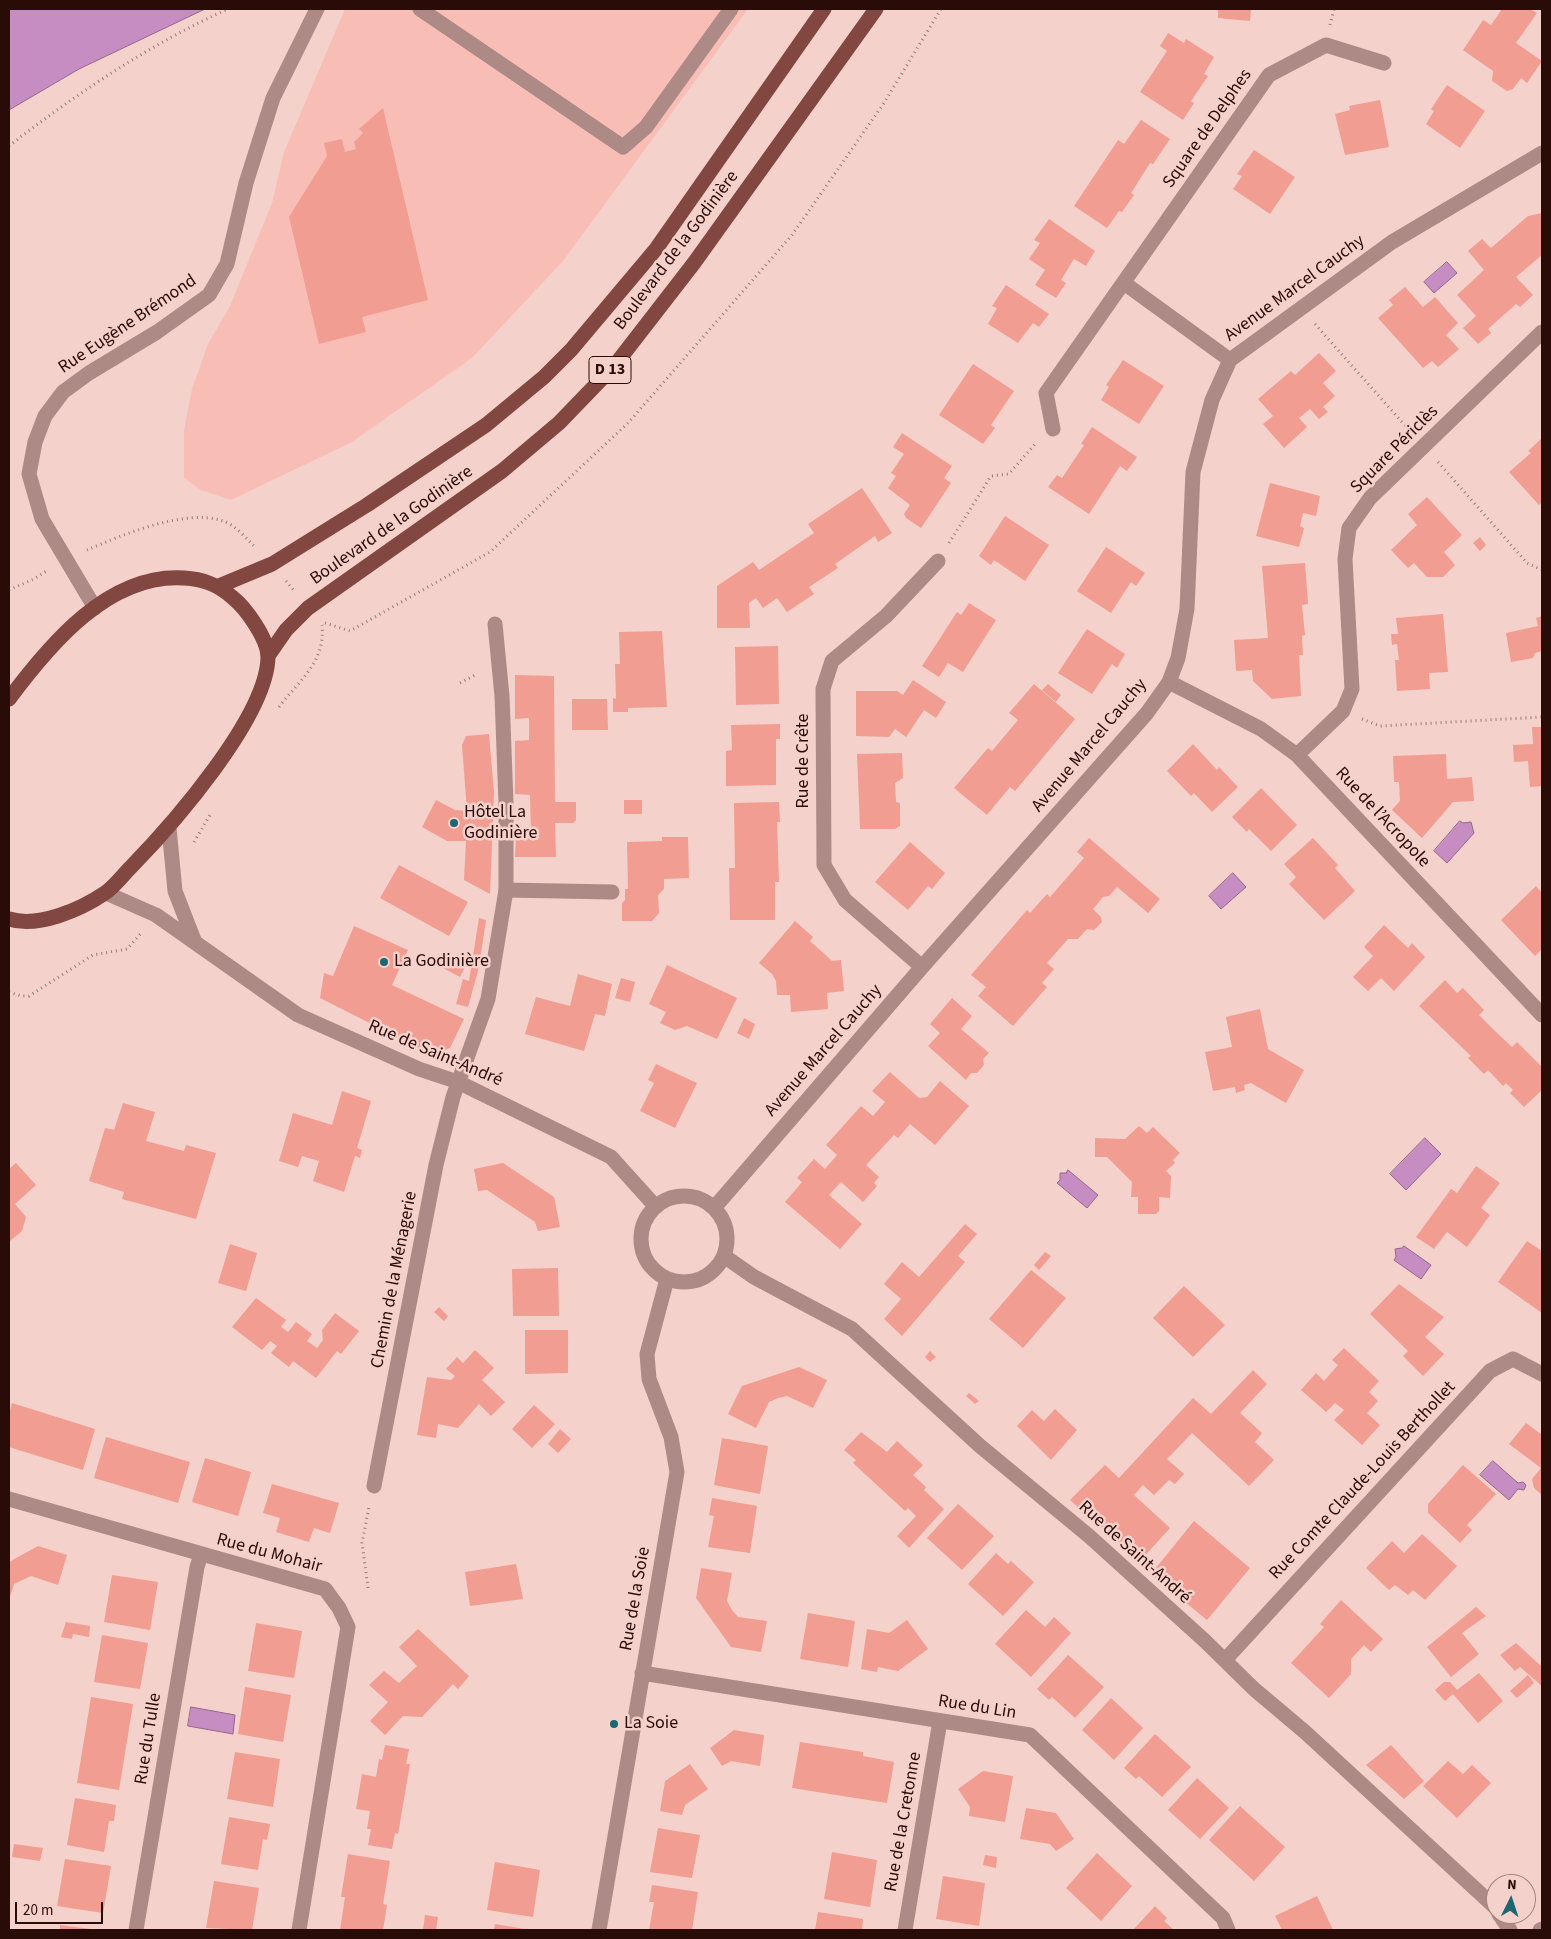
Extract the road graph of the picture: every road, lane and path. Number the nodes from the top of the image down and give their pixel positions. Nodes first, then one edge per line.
1 (228, 9) edge
2 (317, 9) edge
3 (422, 9) edge
4 (731, 9) edge
5 (824, 9) edge
6 (876, 9) edge
7 (941, 9) edge
8 (1384, 63) dead end
9 (9, 146) edge
10 (1542, 153) edge
11 (1124, 283) junction
12 (1542, 332) edge
13 (1230, 360) junction
14 (1054, 428) joint
15 (65, 559) junction
16 (938, 561) joint
17 (272, 564) junction
18 (219, 586) junction
19 (9, 590) edge
20 (95, 608) junction
21 (308, 608) junction
22 (495, 624) dead end
23 (268, 656) junction
24 (1169, 682) junction
25 (9, 699) edge
26 (1343, 712) junction
27 (1542, 717) edge
28 (1297, 755) junction
29 (169, 828) junction
30 (506, 890) junction
31 (612, 892) dead end
32 (106, 893) junction
33 (12, 924) edge
34 (194, 940) junction
35 (922, 967) junction
36 (1542, 1015) edge
37 (458, 1082) junction
38 (656, 1207) junction
39 (714, 1208) junction
40 (724, 1256) junction
41 (668, 1279) junction
42 (1542, 1374) edge
43 (374, 1486) joint
44 (9, 1499) edge
45 (202, 1555) junction
46 (368, 1588) dead end
47 (1224, 1660) junction
48 (642, 1673) junction
49 (940, 1721) junction
50 (1486, 1899) edge
51 (136, 1930) edge
52 (299, 1930) edge
53 (599, 1930) edge
54 (904, 1930) edge
55 (1228, 1930) edge

1 - 9 path
2 - 15 street, Rue Eugène Brémond
3 - 4 street
5 - 17 main road, Boulevard de la Godinière / D 13
6 - 21 main road, Boulevard de la Godinière / D 13
7 - 21 path
8 - 11 street, Square de Delphes
10 - 13 street, Avenue Marcel Cauchy
11 - 13 street
11 - 14 street, Square de Delphes
12 - 26 street, Square Périclès
13 - 24 street, Avenue Marcel Cauchy
14 - 16 path
15 - 17 path
15 - 19 path
15 - 20 street, Rue Eugène Brémond
16 - 35 street, Rue de Crête
17 - 18 main road, Boulevard de la Godinière / D 13
17 - 21 path
18 - 20 main road
18 - 23 main road
20 - 25 main road
21 - 23 main road, Boulevard de la Godinière / D 13
22 - 30 street, Chemin de la Ménagerie
23 - 29 main road
24 - 28 street, Rue de l’Acropole
24 - 35 street, Avenue Marcel Cauchy
26 - 27 path
26 - 28 street, Square Périclès
28 - 36 street, Rue de l’Acropole
29 - 32 main road
29 - 34 street
30 - 31 street
30 - 37 street, Chemin de la Ménagerie
32 - 33 main road
32 - 34 street, Rue de Saint-André
34 - 37 street, Rue de Saint-André
35 - 39 street, Avenue Marcel Cauchy
37 - 38 street, Rue de Saint-André
37 - 43 street, Chemin de la Ménagerie
38 - 39 street
38 - 41 street
39 - 40 street
40 - 41 street
40 - 47 street, Rue de Saint-André
41 - 48 street, Rue de la Soie
42 - 47 street, Rue Comte Claude-Louis Berthollet
43 - 46 path
44 - 45 street, Rue du Mohair
45 - 51 street, Rue du Tulle
45 - 52 street, Rue du Mohair
47 - 50 street, Rue de Saint-André
48 - 49 street, Rue du Lin
48 - 53 street, Rue de la Soie
49 - 54 street, Rue de la Cretonne
49 - 55 street, Rue du Lin

